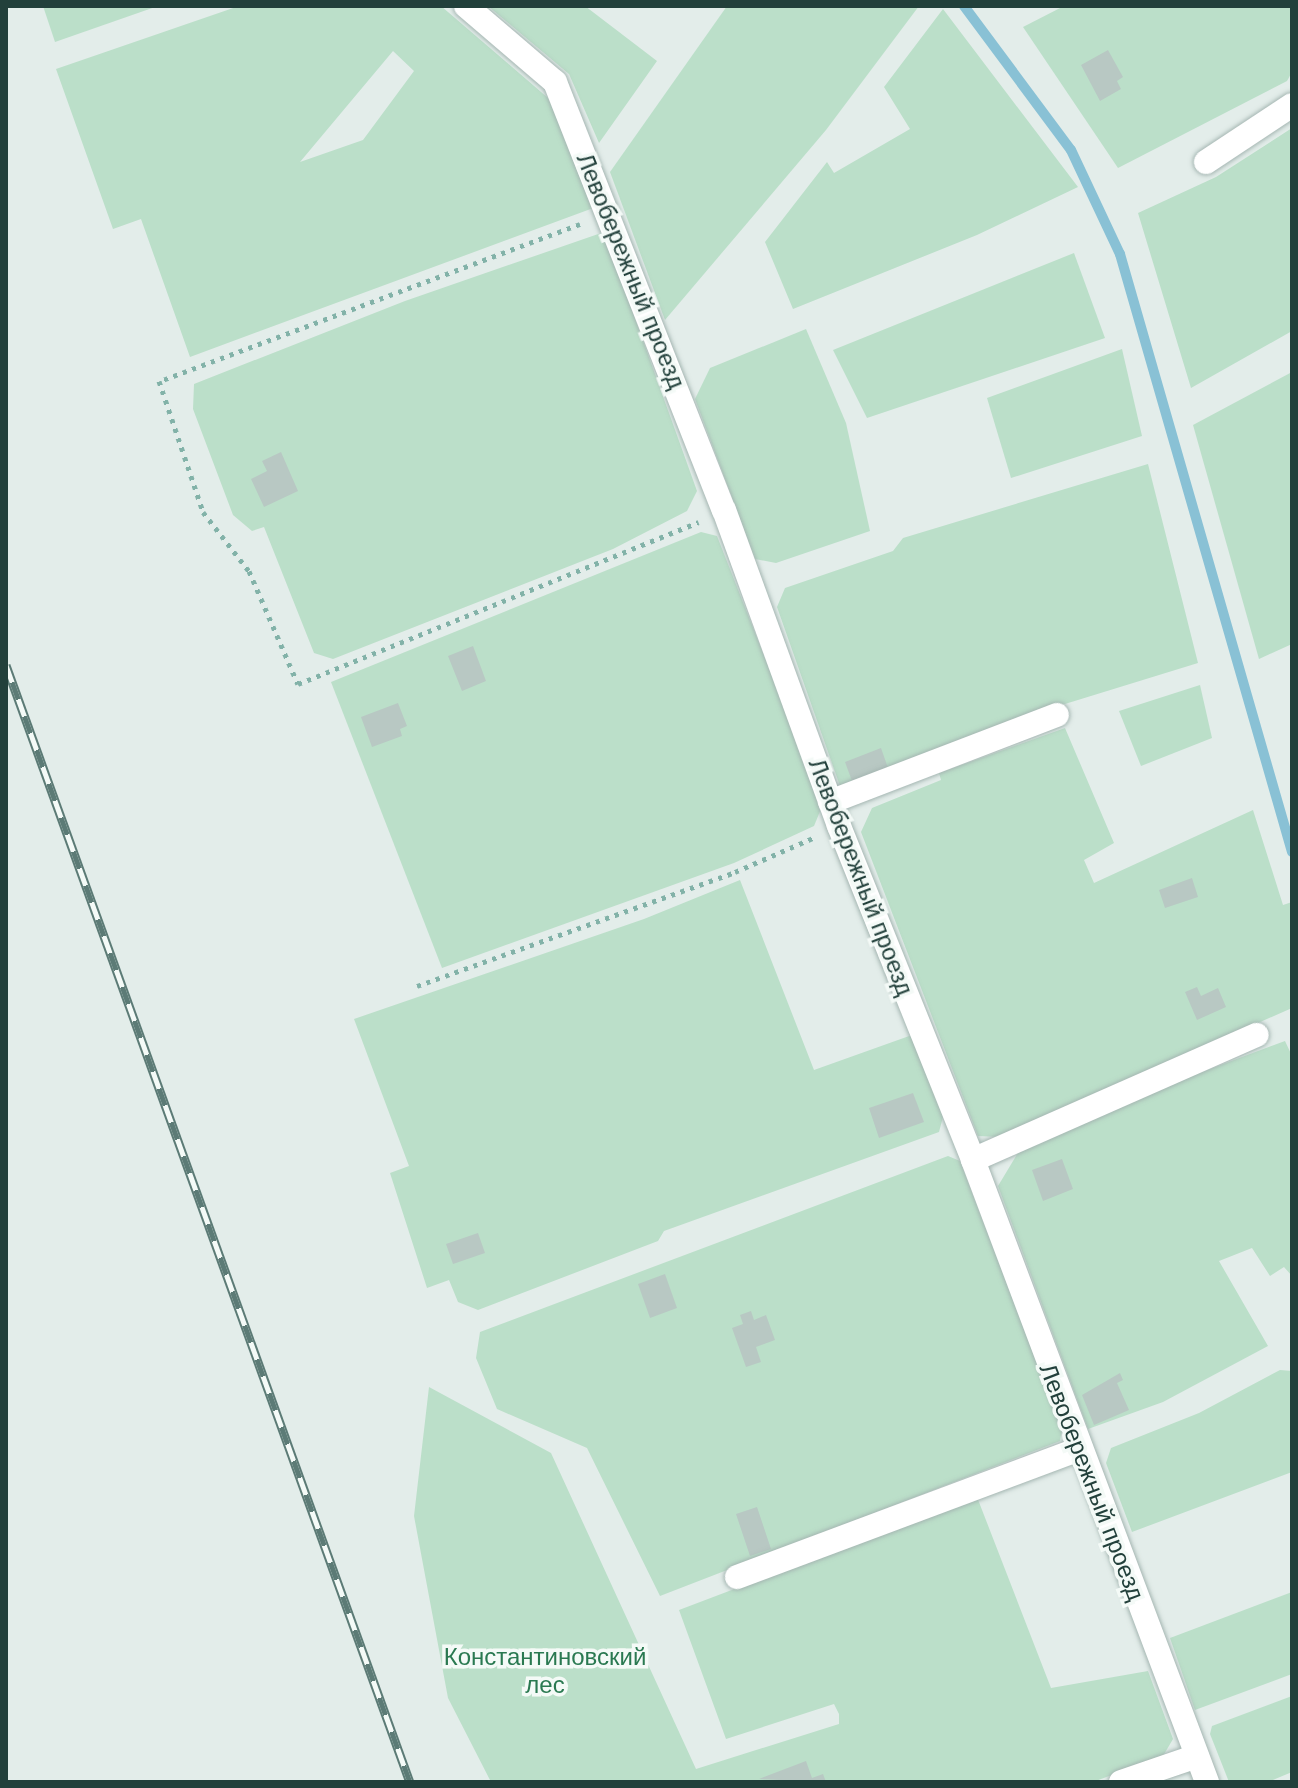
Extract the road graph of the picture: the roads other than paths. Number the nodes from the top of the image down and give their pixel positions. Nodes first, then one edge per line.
1 (466, 6) edge
2 (1292, 105) edge
3 (1206, 162) dead end
4 (1057, 715) dead end
5 (830, 802) junction
6 (1257, 1035) dead end
7 (973, 1160) junction
8 (1079, 1449) junction
9 (737, 1577) dead end
10 (1197, 1756) junction
11 (1121, 1782) edge
12 (1207, 1782) edge

1 - 5 street, Левобережный проезд
2 - 3 street
4 - 5 street
5 - 7 street, Левобережный проезд
6 - 7 street
7 - 8 street, Левобережный проезд
8 - 9 street
8 - 10 street, Левобережный проезд
10 - 11 street
10 - 12 street, Левобережный проезд

